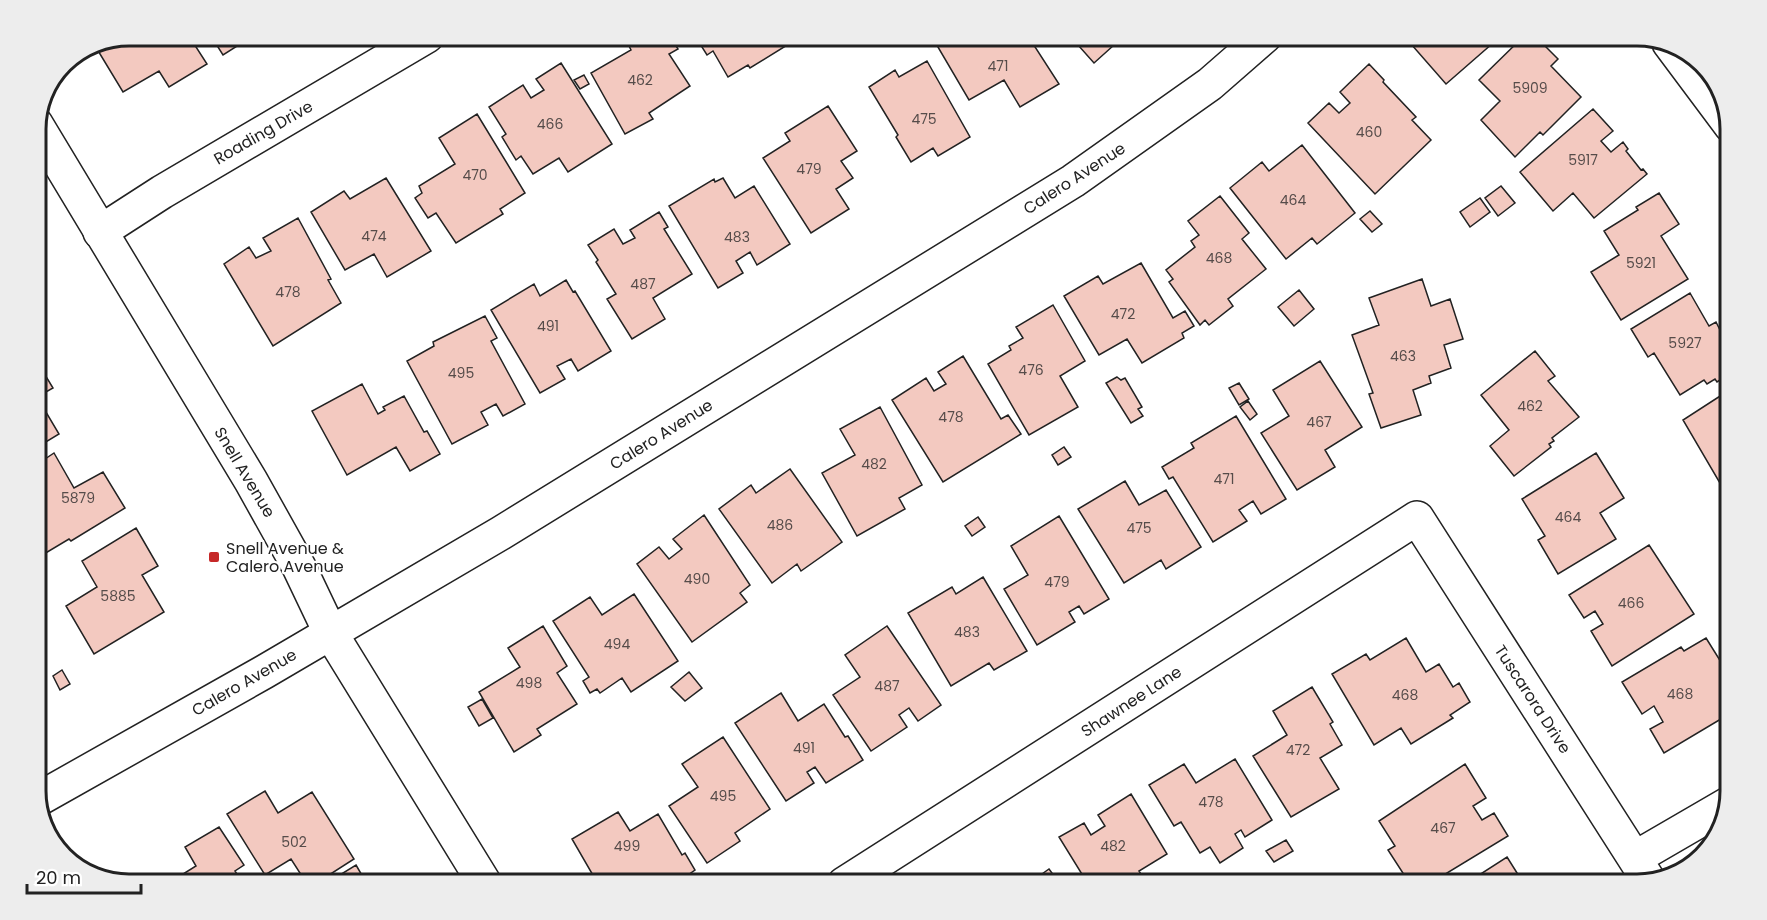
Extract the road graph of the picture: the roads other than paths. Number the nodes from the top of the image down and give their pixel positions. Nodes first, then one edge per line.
1 (410, 46) edge
2 (1254, 46) edge
3 (1681, 58) edge
4 (1717, 108) edge
5 (47, 143) edge
6 (100, 232) junction
7 (1417, 518) joint
8 (330, 632) junction
9 (47, 794) edge
10 (1718, 812) edge
11 (1642, 869) edge
12 (479, 874) edge
13 (860, 874) edge

1 - 6 street, Roading Drive
2 - 8 street, Calero Avenue
3 - 4 street
5 - 6 street, Snell Avenue
6 - 8 street, Snell Avenue
7 - 11 street, Tuscarora Drive
7 - 13 street, Shawnee Lane
8 - 9 street, Calero Avenue
8 - 12 street, Snell Avenue
10 - 11 street

